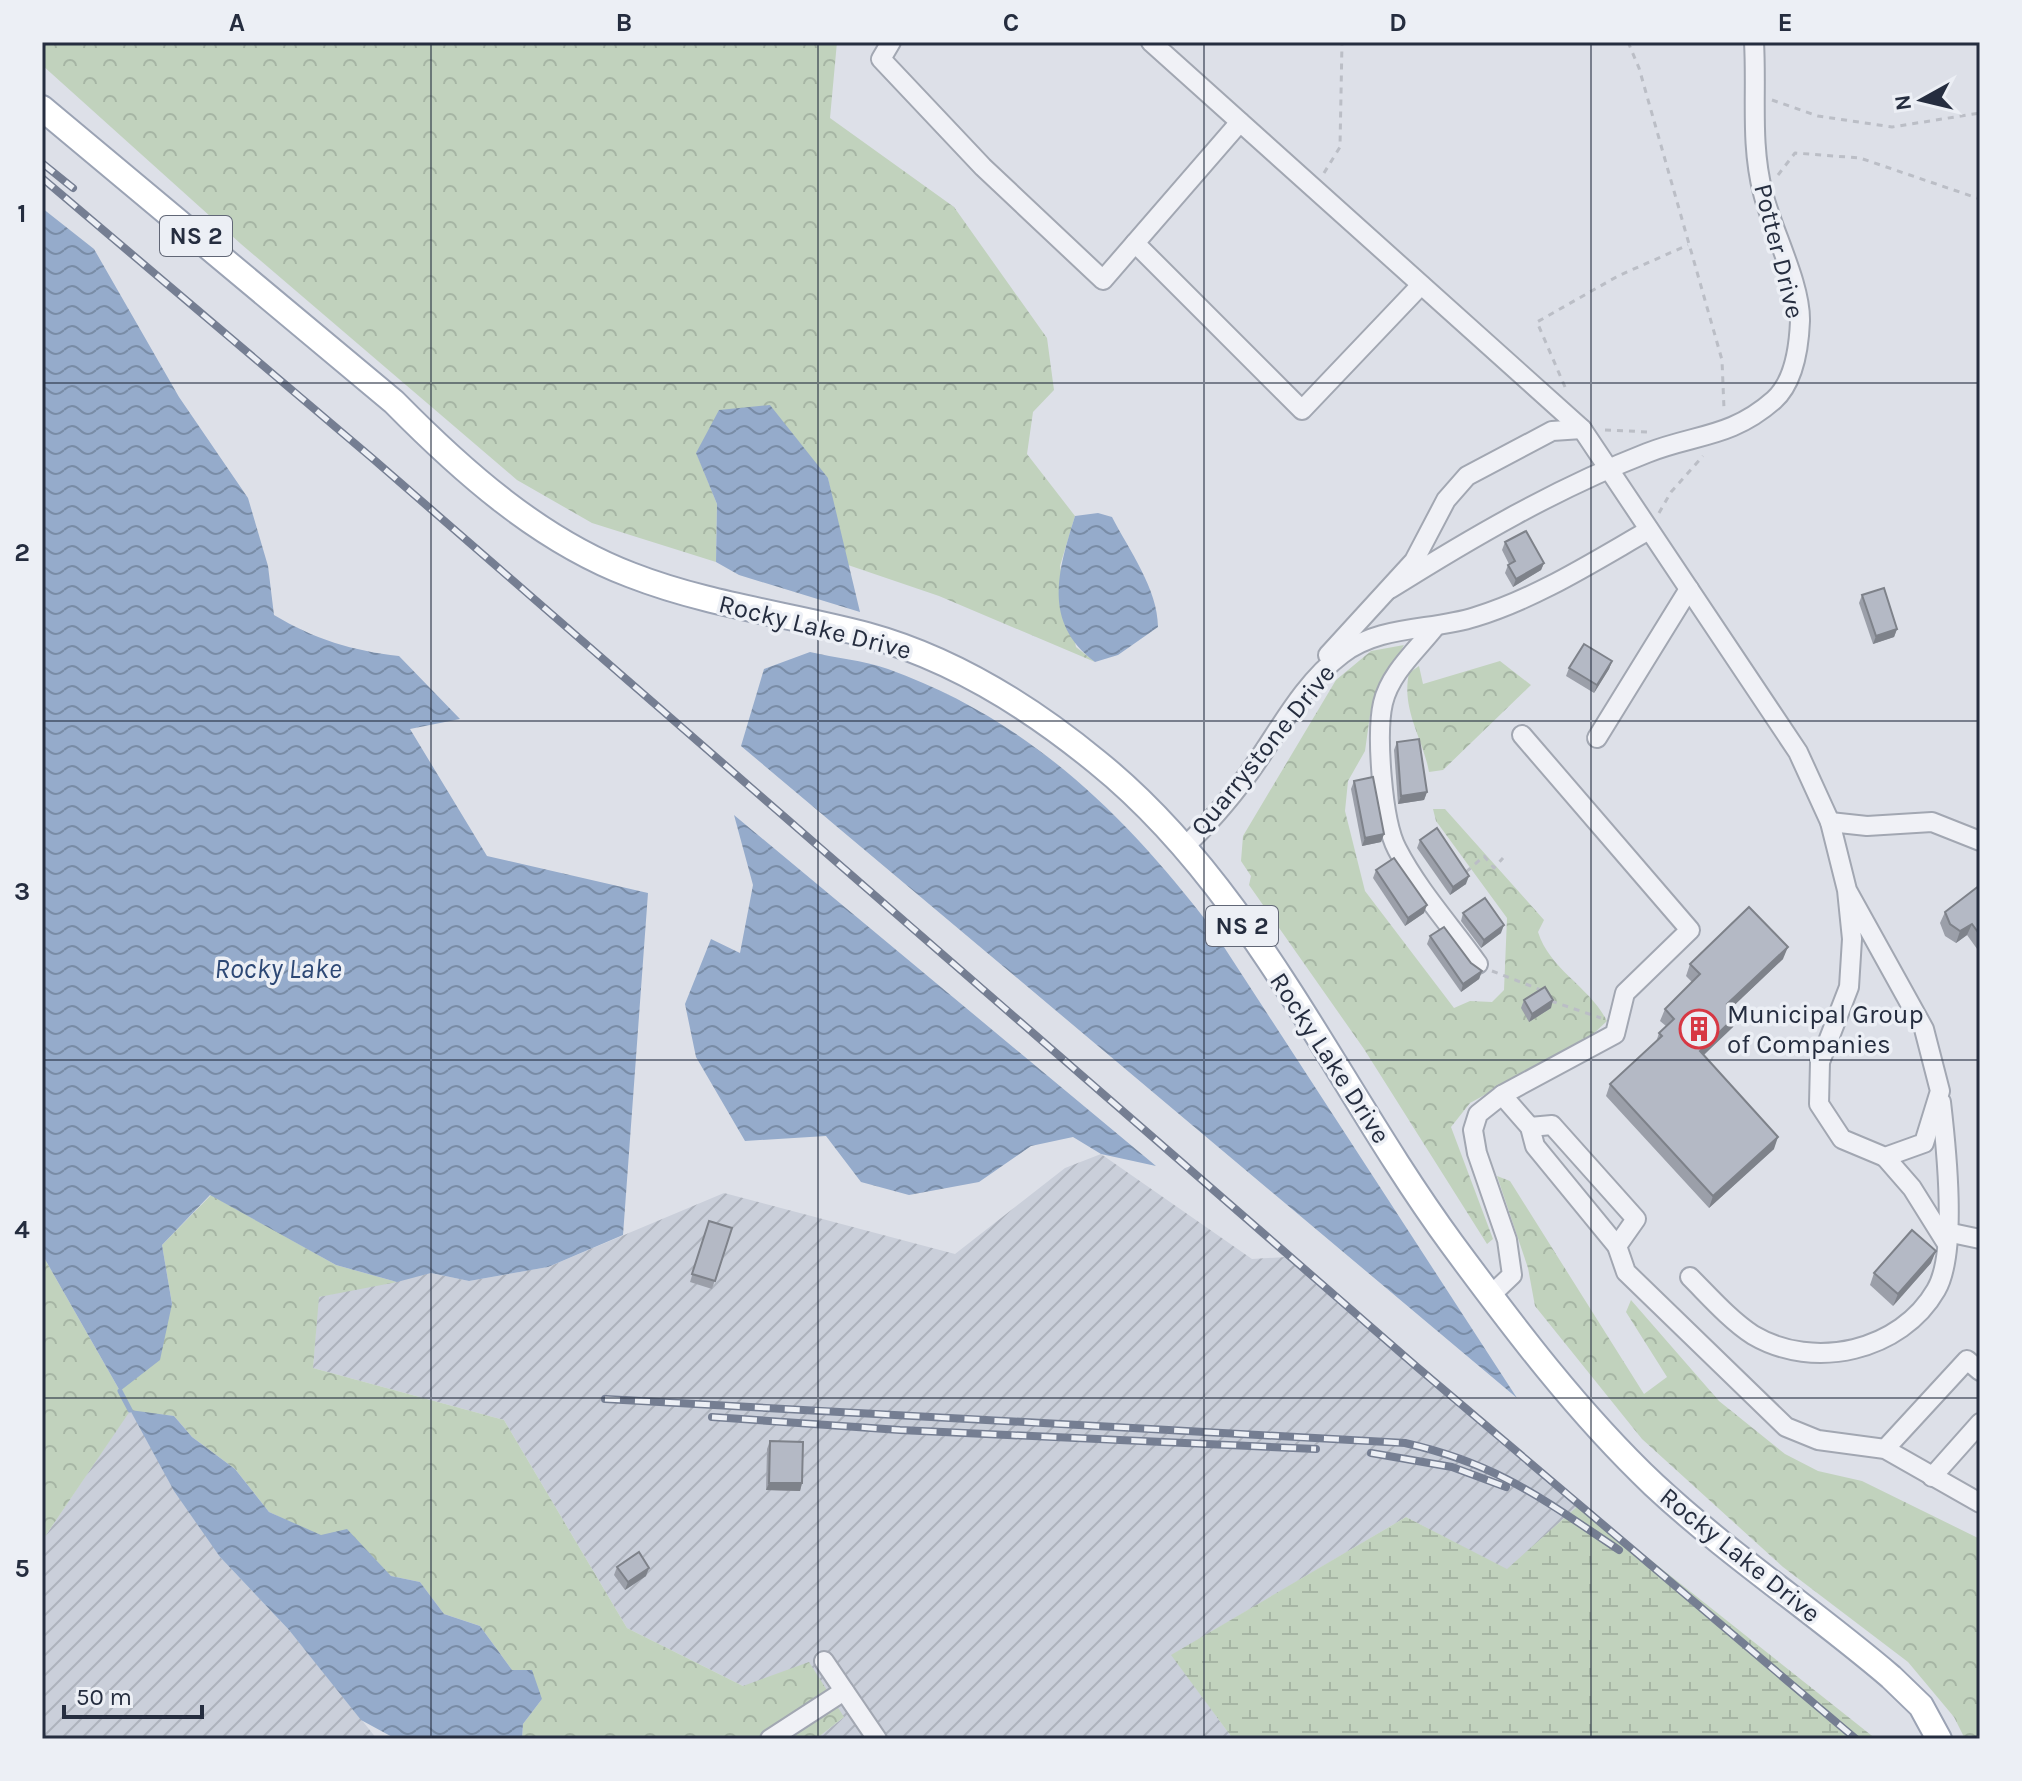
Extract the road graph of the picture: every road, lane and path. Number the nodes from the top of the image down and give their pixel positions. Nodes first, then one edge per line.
1 (891, 42) edge
2 (1151, 42) edge
3 (1342, 42) edge
4 (1628, 42) edge
5 (1755, 48) edge
6 (1756, 95) junction
7 (42, 108) edge
8 (1980, 113) edge
9 (1240, 122) junction
10 (1314, 189) junction
11 (1763, 194) junction
12 (1980, 199) edge
13 (1135, 243) junction
14 (1688, 245) junction
15 (1421, 285) junction
16 (1566, 389) dead end
17 (1582, 429) junction
18 (1725, 432) junction
19 (1609, 470) junction
20 (1649, 530) junction
21 (1390, 589) junction
22 (1689, 589) junction
23 (1435, 627) junction
24 (1289, 710) junction
25 (1522, 735) dead end
26 (1597, 738) dead end
27 (1830, 822) junction
28 (1980, 841) edge
29 (1185, 846) junction
30 (1503, 858) dead end
31 (1462, 875) edge
32 (1847, 890) junction
33 (1478, 964) joint
34 (1618, 1023) junction
35 (1940, 1091) junction
36 (1502, 1095) junction
37 (1530, 1127) junction
38 (1885, 1157) junction
39 (1947, 1238) junction
40 (1980, 1239) edge
41 (1617, 1246) junction
42 (1690, 1277) dead end
43 (1491, 1295) junction
44 (1980, 1371) edge
45 (1980, 1423) edge
46 (1885, 1449) junction
47 (1932, 1477) junction
48 (1980, 1503) edge
49 (824, 1661) dead end
50 (844, 1691) junction
51 (770, 1739) edge
52 (877, 1739) edge
53 (1939, 1739) edge

1 - 13 street
2 - 9 street
3 - 10 path
4 - 14 path
5 - 6 street, Potter Drive
6 - 8 path
6 - 11 street, Potter Drive
7 - 29 main road, Rocky Lake Drive / NS 2
9 - 10 street
9 - 13 street
10 - 15 street
11 - 12 path
11 - 18 street, Potter Drive
13 - 15 street
14 - 16 path
14 - 18 path
15 - 17 street
17 - 19 street
17 - 21 street
18 - 19 street, Potter Drive
18 - 20 path
19 - 20 street
19 - 21 street, Potter Drive
20 - 22 street
20 - 23 street, Quarrystone Drive
21 - 24 street
22 - 26 street
22 - 27 street
23 - 24 street, Quarrystone Drive
23 - 33 street
24 - 29 street, Quarrystone Drive
25 - 34 street
27 - 28 street
27 - 32 street
29 - 43 main road, Rocky Lake Drive / NS 2
30 - 31 path
32 - 35 street
32 - 38 street
33 - 34 path
34 - 36 street
35 - 38 street
35 - 39 street
36 - 37 street
36 - 43 street
37 - 41 street
37 - 41 street
38 - 39 street
39 - 40 street
39 - 42 street
41 - 46 street
43 - 53 main road, Rocky Lake Drive / NS 2
44 - 46 street
45 - 47 street
46 - 47 street
47 - 48 street
49 - 50 street
50 - 51 street
50 - 52 street

